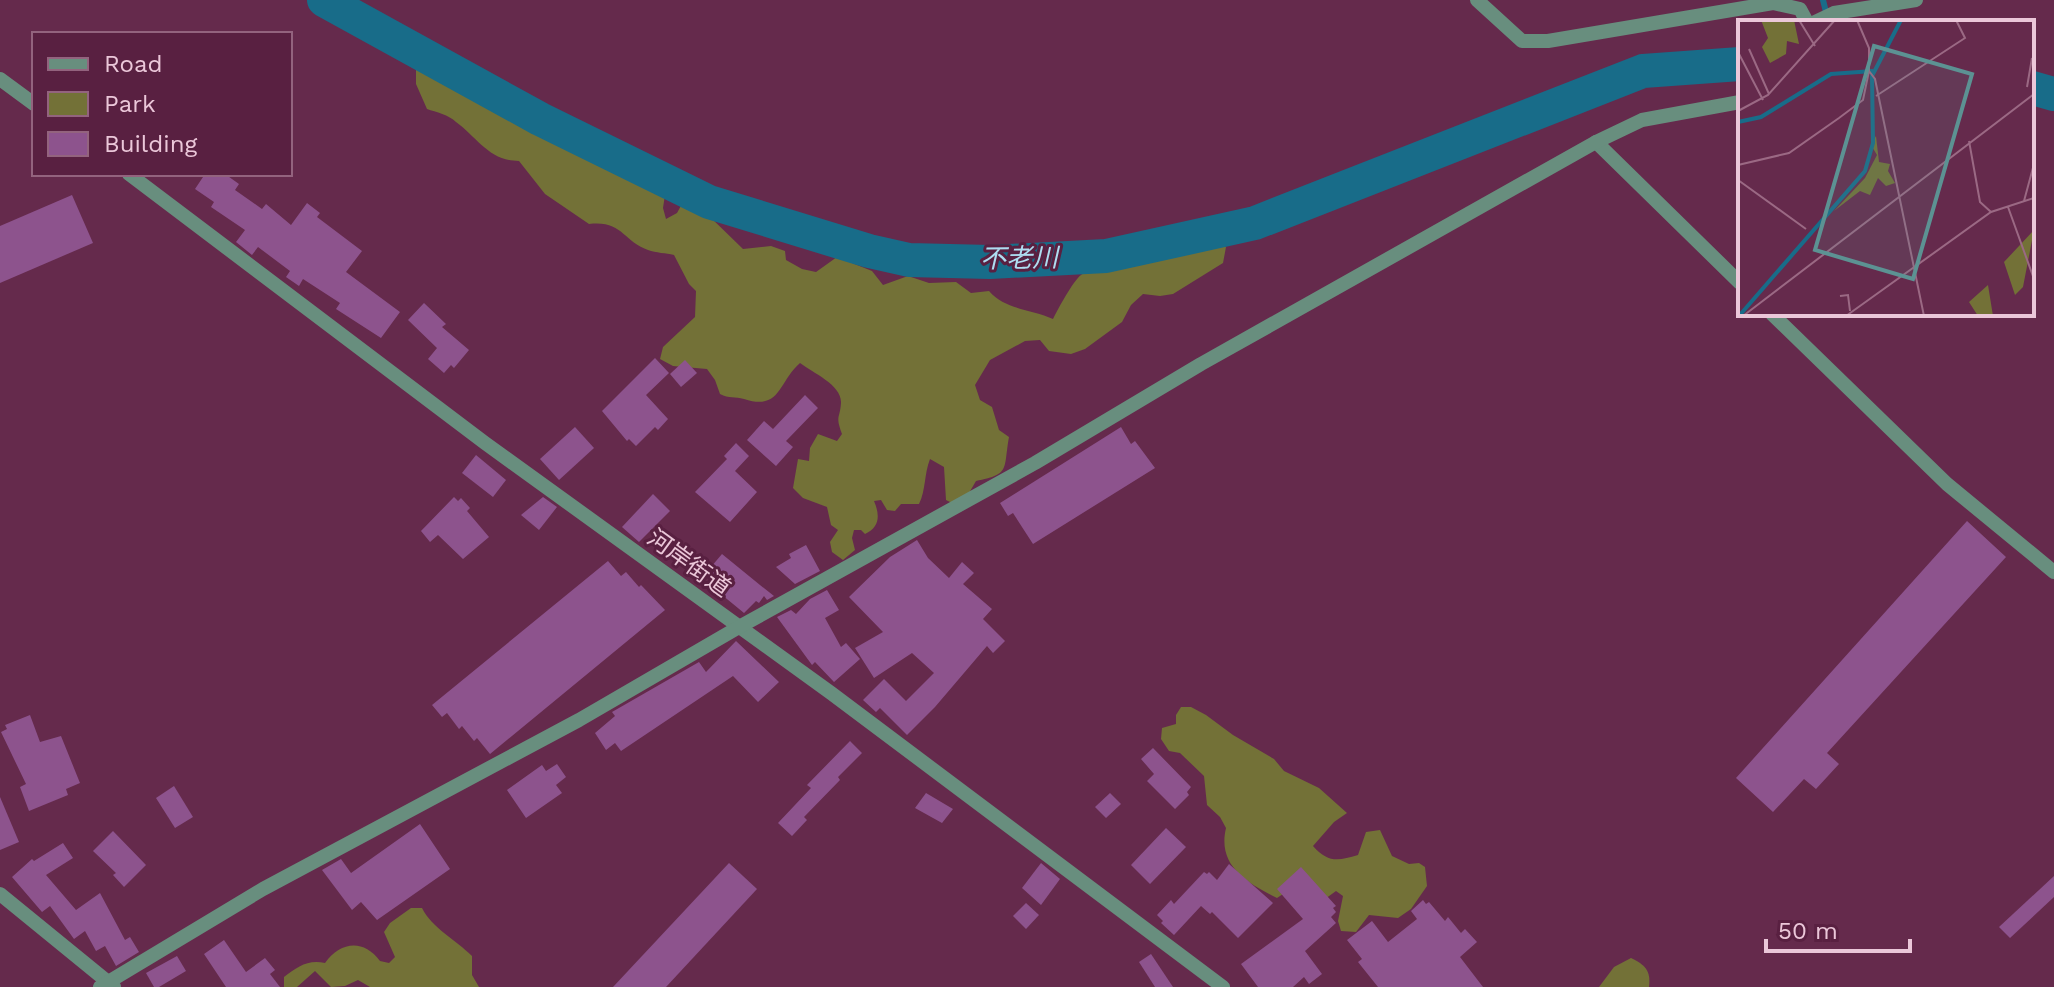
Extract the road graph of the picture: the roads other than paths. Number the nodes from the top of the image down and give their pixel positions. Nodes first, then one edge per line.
1 (1477, 0) edge
2 (1916, 0) edge
3 (1806, 20) edge
4 (1819, 20) edge
5 (0, 79) edge
6 (1738, 102) edge
7 (32, 103) edge
8 (1596, 142) junction
9 (132, 176) edge
10 (1738, 281) edge
11 (1774, 316) edge
12 (2054, 572) edge
13 (739, 627) junction
14 (0, 894) edge
15 (108, 986) edge
16 (1223, 987) edge

1 - 3 street
2 - 4 street
5 - 7 street
6 - 8 street
8 - 10 street
8 - 13 street
9 - 13 street, 河岸街道
11 - 12 street
13 - 15 street
13 - 16 street, 河岸街道
14 - 15 street

